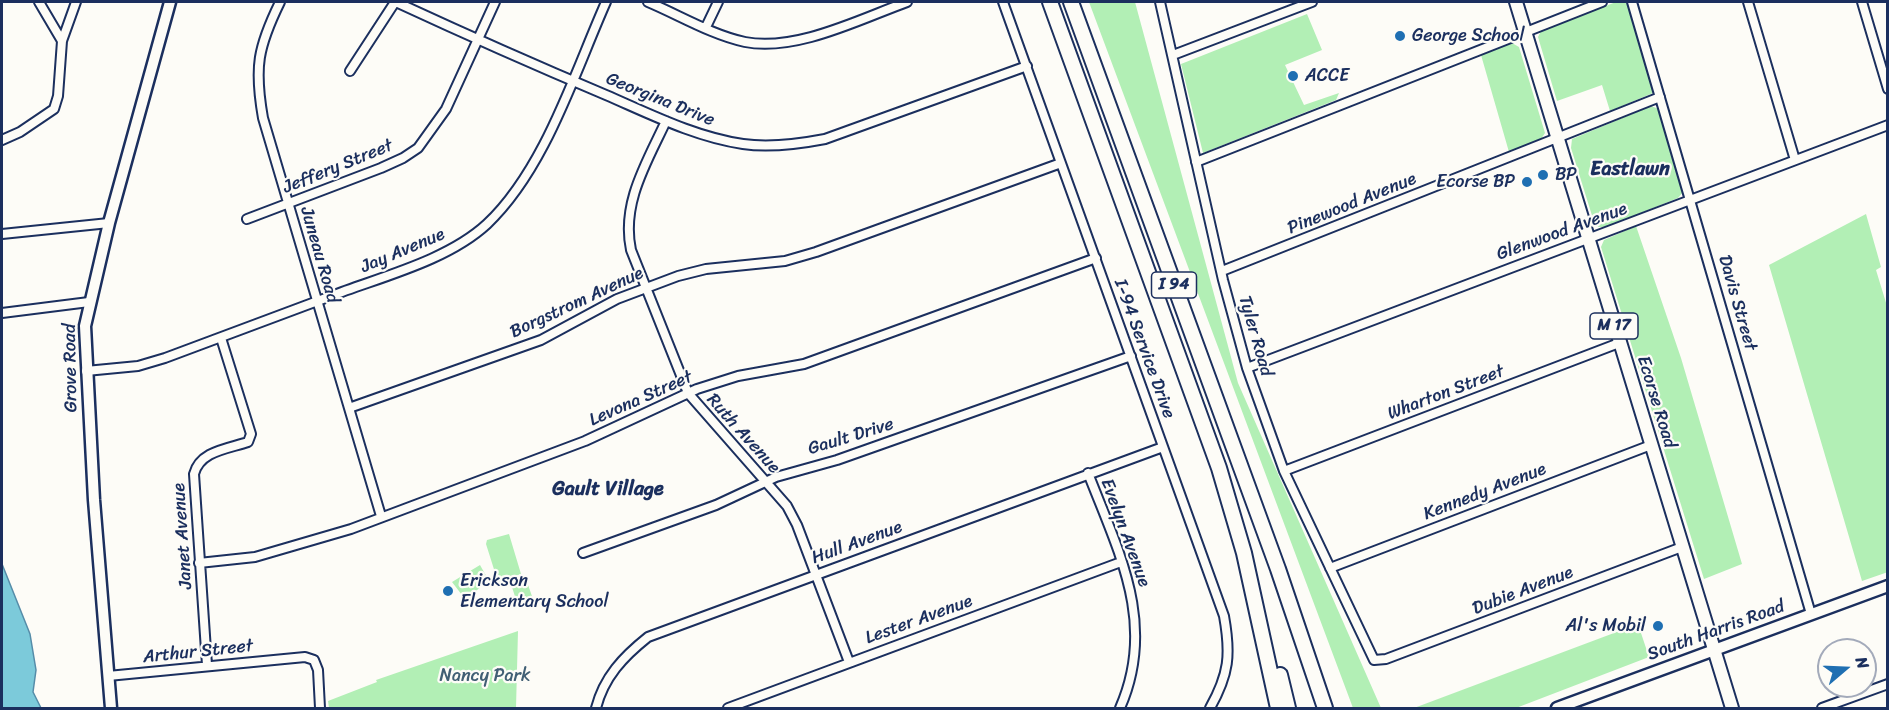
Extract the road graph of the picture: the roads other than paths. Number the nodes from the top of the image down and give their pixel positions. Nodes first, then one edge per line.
1 (39, 2) edge
2 (76, 2) edge
3 (170, 2) edge
4 (280, 2) edge
5 (395, 2) edge
6 (495, 2) edge
7 (606, 2) edge
8 (648, 2) edge
9 (718, 2) edge
10 (907, 2) edge
11 (1003, 2) edge
12 (1050, 2) edge
13 (1071, 2) edge
14 (1160, 2) edge
15 (1312, 2) edge
16 (1516, 2) edge
17 (1602, 2) edge
18 (1632, 2) edge
19 (1748, 2) edge
20 (1862, 2) edge
21 (706, 27) junction
22 (1525, 32) junction
23 (478, 39) junction
24 (63, 41) junction
25 (1173, 55) junction
26 (1027, 66) junction
27 (350, 71) dead end
28 (572, 80) junction
29 (1887, 89) edge
30 (1660, 97) junction
31 (666, 121) junction
32 (1887, 127) edge
33 (1557, 139) junction
34 (2, 140) edge
35 (1795, 160) junction
36 (1196, 162) junction
37 (1061, 163) junction
38 (1691, 199) junction
39 (289, 204) junction
40 (247, 219) dead end
41 (109, 223) junction
42 (2, 234) edge
43 (1587, 238) junction
44 (1096, 258) junction
45 (1222, 272) junction
46 (645, 287) junction
47 (89, 302) junction
48 (318, 302) junction
49 (2, 313) edge
50 (221, 338) junction
51 (1619, 343) junction
52 (1131, 356) junction
53 (1247, 368) junction
54 (86, 371) junction
55 (688, 393) junction
56 (349, 408) junction
57 (1651, 445) junction
58 (1163, 447) junction
59 (1284, 471) junction
60 (1088, 473) junction
61 (766, 482) junction
62 (381, 516) junction
63 (1682, 547) junction
64 (583, 553) dead end
65 (1121, 562) junction
66 (199, 563) junction
67 (1330, 567) junction
68 (816, 574) junction
69 (1887, 586) edge
70 (1811, 614) junction
71 (1263, 635) junction
72 (1714, 651) junction
73 (1374, 660) joint
74 (849, 662) junction
75 (207, 665) junction
76 (108, 676) junction
77 (1887, 684) edge
78 (111, 708) edge
79 (320, 708) edge
80 (596, 708) edge
81 (728, 708) edge
82 (1120, 708) edge
83 (1210, 708) edge
84 (1278, 708) edge
85 (1288, 708) edge
86 (1325, 708) edge
87 (1557, 708) edge
88 (1732, 708) edge
89 (1822, 708) edge

1 - 24 street
2 - 24 street
3 - 41 main road, Grove Road
4 - 39 street, Juneau Road
5 - 23 street, Georgina Drive
5 - 27 street
6 - 23 street, Jeffery Street
7 - 28 street, Jay Avenue
8 - 21 street
9 - 21 street
10 - 21 street
11 - 26 street, I-94 Service Drive
12 - 71 highway, I 94
13 - 86 highway, I 94
14 - 25 street, Tyler Road
15 - 25 street
16 - 22 main road, Ecorse Road / M 17
17 - 22 street
18 - 30 street, Davis Street
19 - 35 street
20 - 29 street
22 - 33 main road, Ecorse Road / M 17
22 - 36 street
23 - 28 street, Georgina Drive
23 - 39 street, Jeffery Street
24 - 34 street
25 - 36 street, Tyler Road
26 - 31 street, Georgina Drive
26 - 37 street, I-94 Service Drive
28 - 31 street, Georgina Drive
28 - 48 street, Jay Avenue
30 - 33 street, Pinewood Avenue
30 - 38 street, Davis Street
31 - 46 street, Ruth Avenue
32 - 35 street, Glenwood Avenue
33 - 43 main road, Ecorse Road / M 17
33 - 45 street, Pinewood Avenue
35 - 38 street, Glenwood Avenue
36 - 45 street, Tyler Road
37 - 44 street, I-94 Service Drive
37 - 46 street, Borgstrom Avenue
38 - 43 street, Glenwood Avenue
38 - 70 street, Davis Street
39 - 40 street, Jeffery Street
39 - 48 street, Juneau Road
41 - 42 street
41 - 47 main road, Grove Road
43 - 51 main road, Ecorse Road / M 17
43 - 53 street, Glenwood Avenue
44 - 52 street, I-94 Service Drive
44 - 55 street, Levona Street
45 - 53 street, Tyler Road
46 - 55 street, Ruth Avenue
46 - 56 street, Borgstrom Avenue
47 - 49 street
47 - 54 main road, Grove Road
48 - 50 street, Jay Avenue
48 - 56 street, Juneau Road
50 - 54 street, Jay Avenue
50 - 66 street, Janet Avenue
51 - 57 main road, Ecorse Road / M 17
51 - 59 street, Wharton Street
52 - 58 street, I-94 Service Drive
52 - 61 street, Gault Drive
53 - 59 street, Tyler Road
54 - 76 main road, Grove Road
55 - 61 street, Ruth Avenue
55 - 62 street, Levona Street
56 - 62 street, Juneau Road
57 - 63 main road, Ecorse Road / M 17
57 - 67 street, Kennedy Avenue
58 - 60 street, Hull Avenue
58 - 83 street, I-94 Service Drive
59 - 67 street, Tyler Road
60 - 65 street, Evelyn Avenue
60 - 68 street, Hull Avenue
61 - 64 street, Gault Drive
61 - 68 street, Ruth Avenue
62 - 66 street, Levona Street
63 - 72 main road, Ecorse Road / M 17
63 - 73 street, Dubie Avenue
65 - 74 street, Lester Avenue
65 - 82 street, Evelyn Avenue
66 - 75 street, Janet Avenue
67 - 73 street, Tyler Road
68 - 74 street, Ruth Avenue
68 - 80 street, Hull Avenue
69 - 70 main road, South Harris Road
70 - 72 main road, South Harris Road
71 - 84 highway, I 94
71 - 85 highway
72 - 87 main road, South Harris Road
72 - 88 main road, Ecorse Road / M 17
74 - 81 street, Lester Avenue
75 - 76 street, Arthur Street
75 - 79 street, Arthur Street
76 - 78 main road, Grove Road
77 - 89 street

